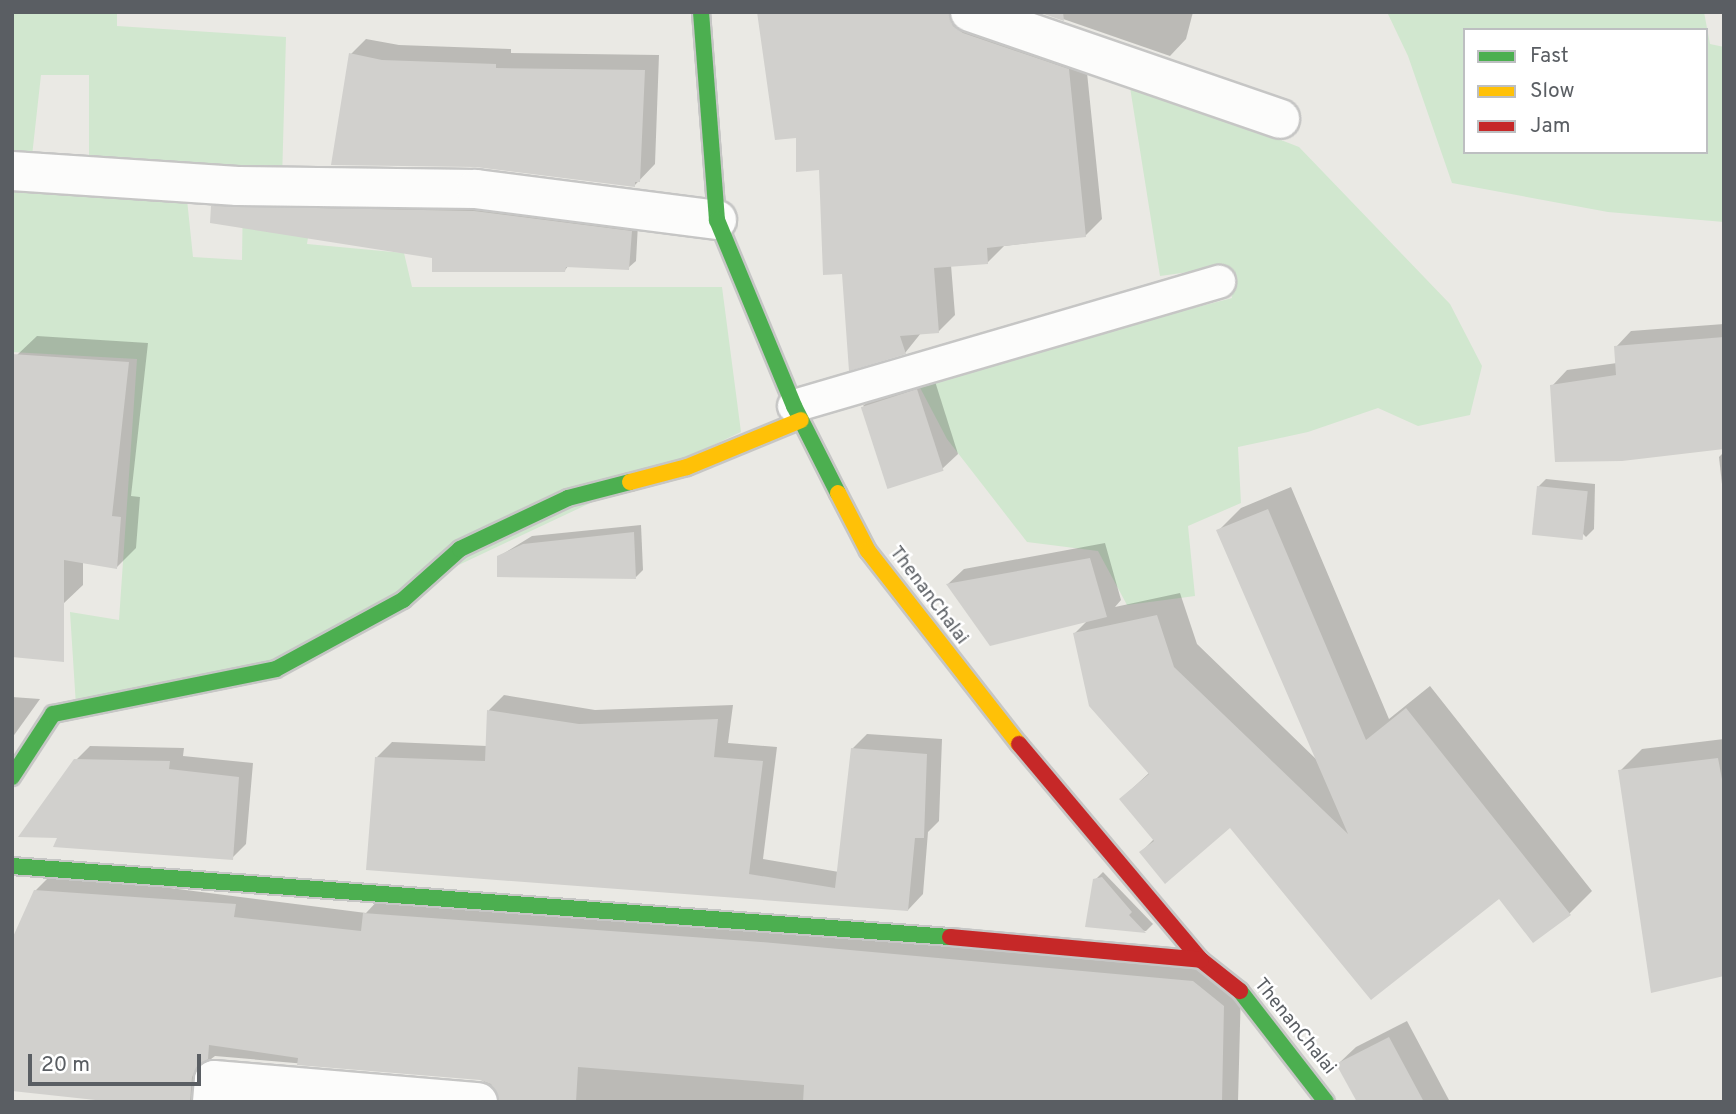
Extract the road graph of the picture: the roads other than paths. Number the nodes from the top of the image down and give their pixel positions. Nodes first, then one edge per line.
1 (701, 12) edge
2 (970, 12) edge
3 (1280, 118) dead end
4 (12, 171) edge
5 (718, 220) junction
6 (1219, 282) dead end
7 (797, 413) junction
8 (12, 777) edge
9 (12, 866) edge
10 (1201, 960) junction
11 (212, 1102) edge
12 (478, 1102) edge
13 (1326, 1102) edge

1 - 5 street, ThenanChalai
2 - 3 street
4 - 5 street
5 - 7 street, ThenanChalai
6 - 7 lane
7 - 8 street
7 - 10 street, ThenanChalai
9 - 10 street
10 - 13 street, ThenanChalai
11 - 12 street

